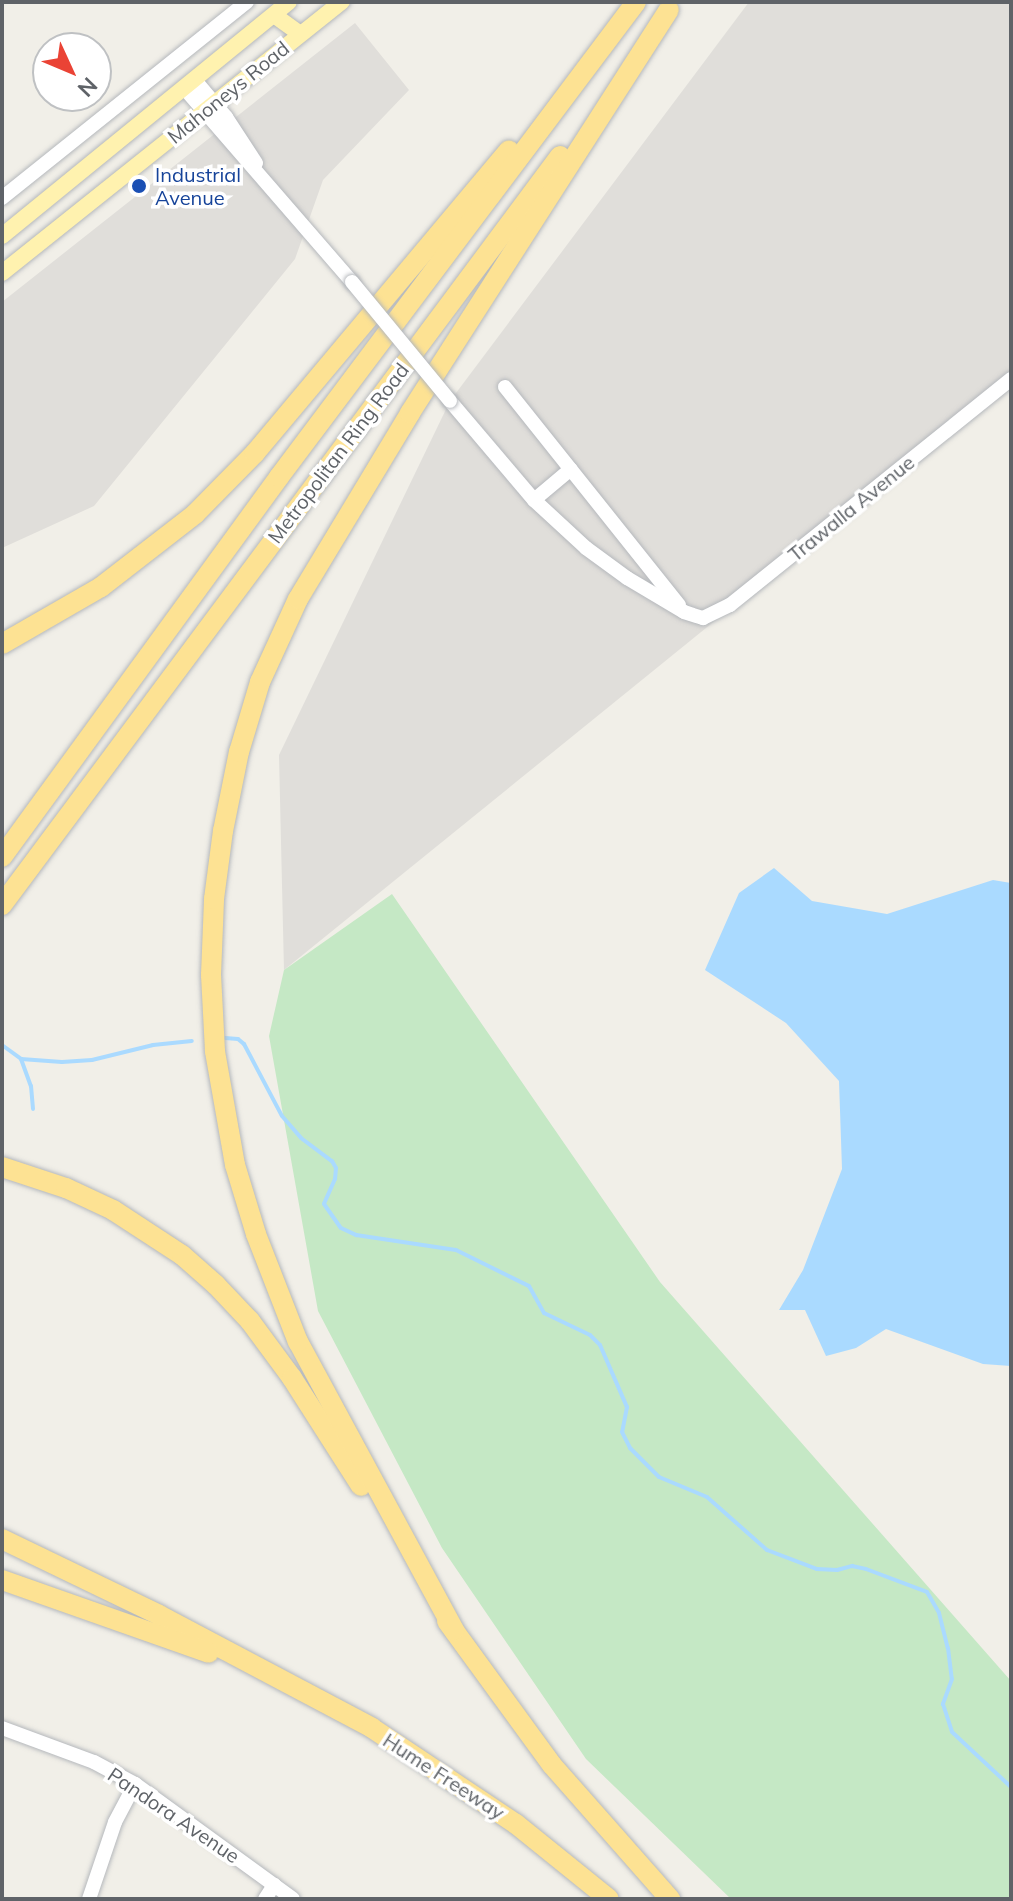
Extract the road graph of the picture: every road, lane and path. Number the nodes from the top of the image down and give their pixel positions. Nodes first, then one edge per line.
1 (247, 2) edge
2 (289, 2) edge
3 (342, 2) edge
4 (634, 2) edge
5 (672, 6) edge
6 (274, 15) junction
7 (300, 34) junction
8 (189, 84) junction
9 (209, 107) junction
10 (2, 198) edge
11 (2, 236) edge
12 (2, 273) edge
13 (1011, 379) edge
14 (505, 387) dead end
15 (571, 469) junction
16 (534, 500) junction
17 (684, 612) junction
18 (2, 644) edge
19 (2, 857) edge
20 (2, 905) edge
21 (2, 1167) edge
22 (2, 1539) edge
23 (2, 1580) edge
24 (454, 1630) junction
25 (266, 1673) junction
26 (2, 1728) edge
27 (135, 1784) junction
28 (274, 1885) junction
29 (89, 1899) edge
30 (265, 1899) edge
31 (293, 1899) edge
32 (609, 1899) edge
33 (670, 1899) edge

1 - 10 street
2 - 6 main road, Mahoneys Road
3 - 7 main road, Mahoneys Road
4 - 18 highway
4 - 19 highway, Metropolitan Ring Road
5 - 20 highway, Metropolitan Ring Road
5 - 24 highway
6 - 7 main road
6 - 8 main road, Mahoneys Road
7 - 9 main road, Mahoneys Road
8 - 9 street
8 - 11 main road, Mahoneys Road
9 - 12 main road, Mahoneys Road
9 - 16 street, bridge
13 - 17 street, Trawalla Avenue
14 - 15 street
15 - 16 street
15 - 17 street
16 - 17 street
21 - 24 highway
22 - 25 highway
23 - 25 highway
24 - 33 highway
25 - 32 highway, Hume Freeway
26 - 27 street, Pandora Avenue
27 - 28 street, Pandora Avenue
27 - 29 street
28 - 30 street
28 - 31 street, Pandora Avenue

